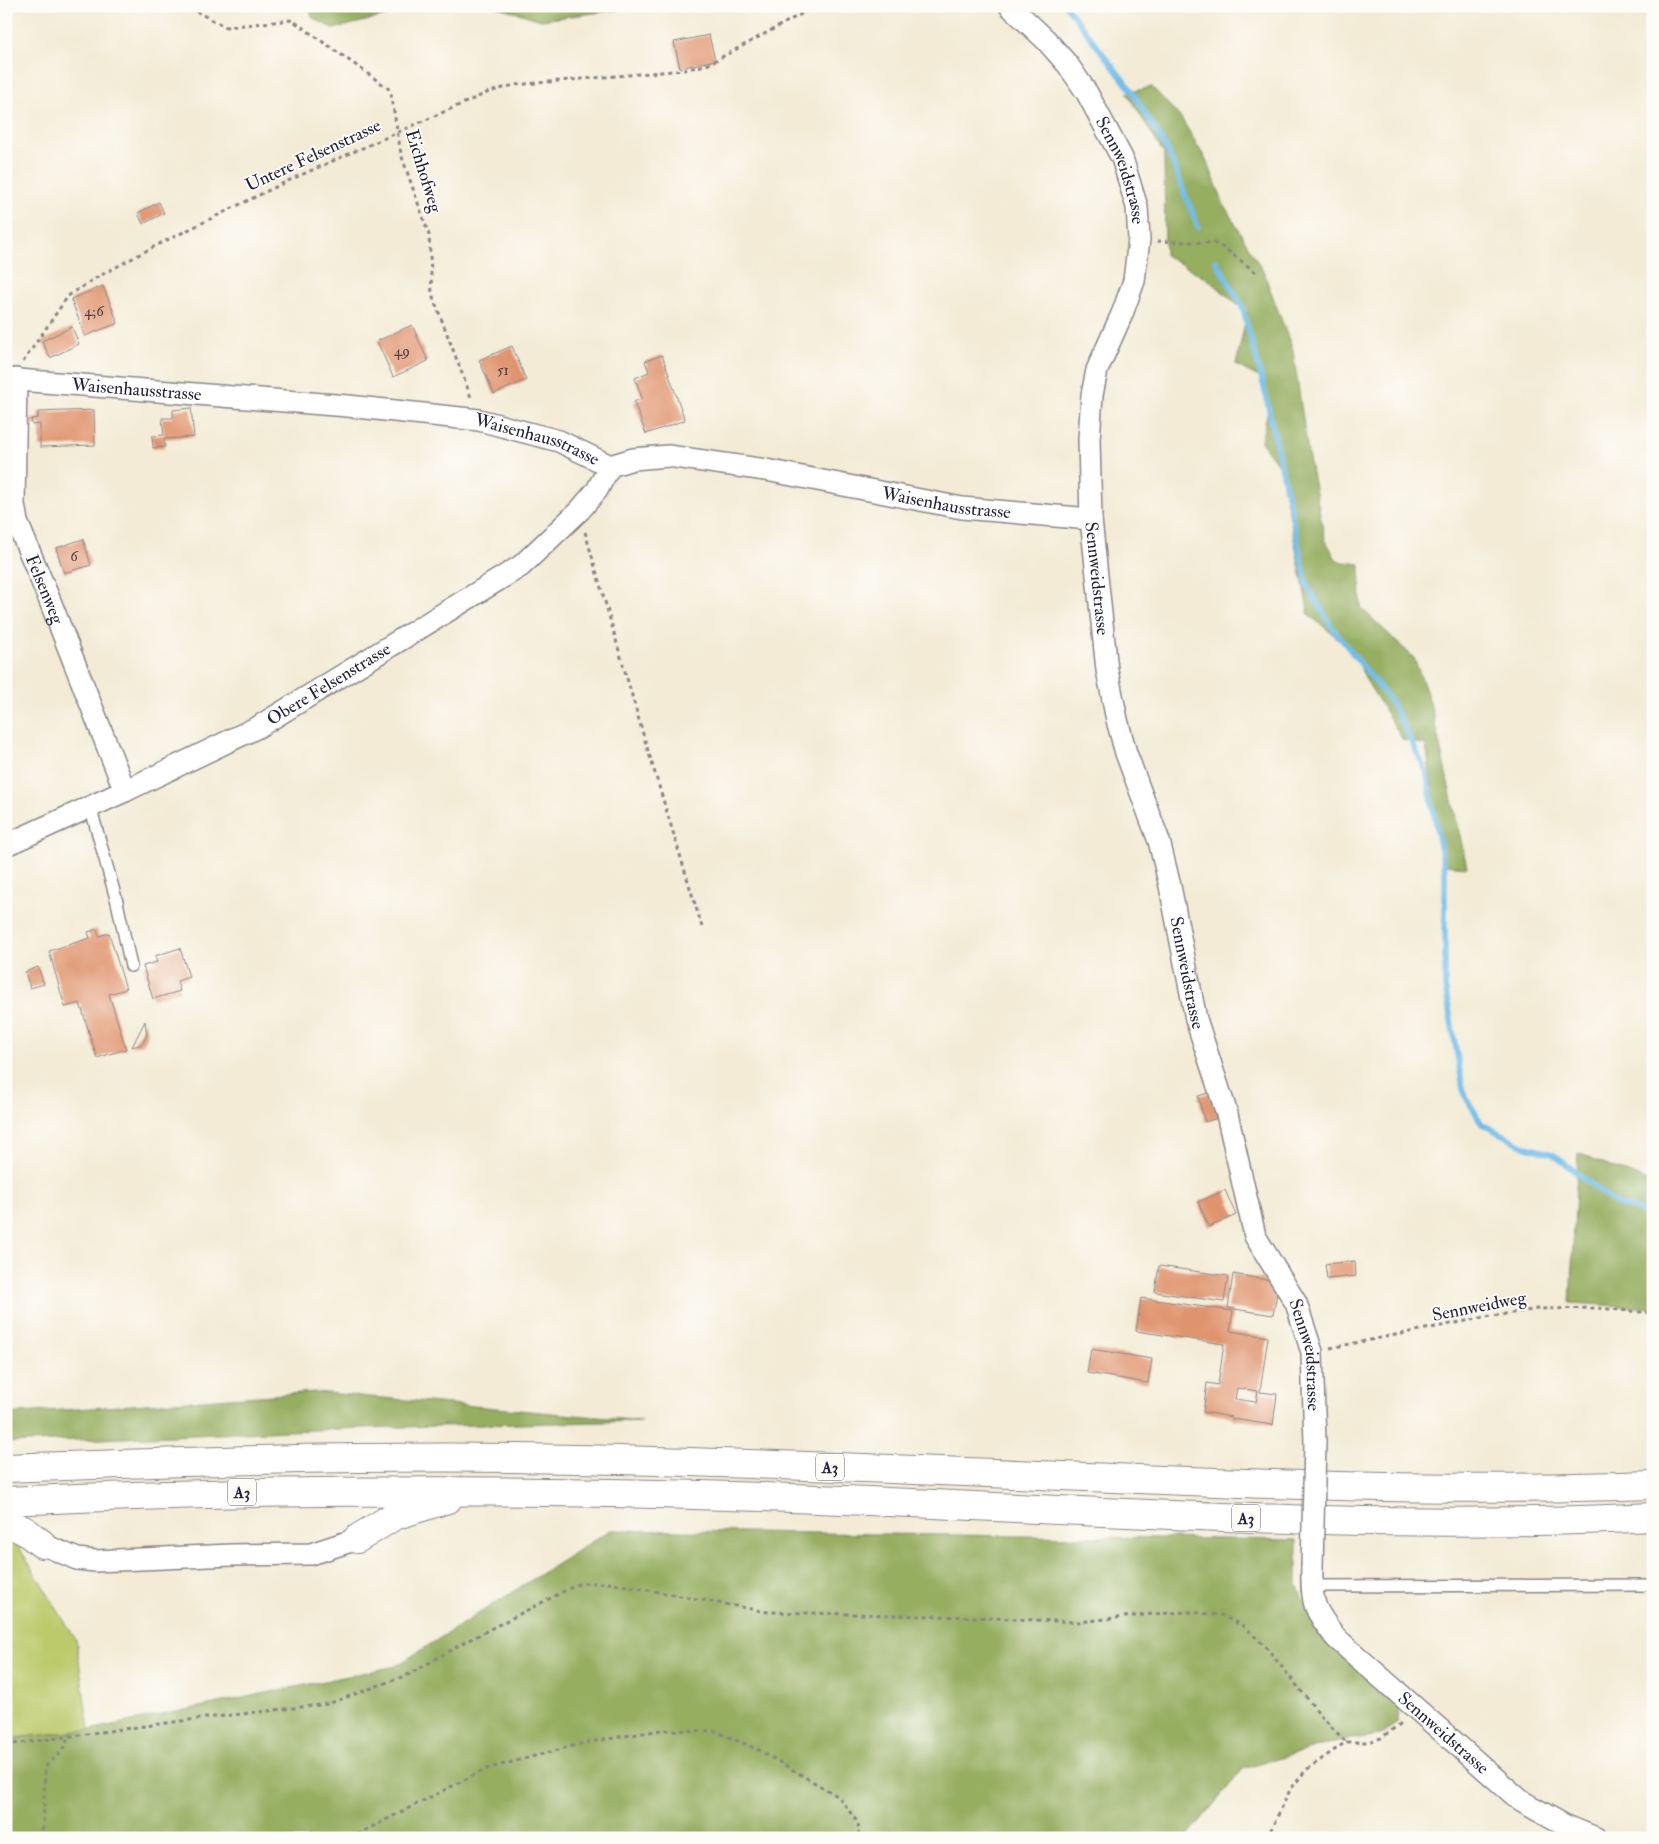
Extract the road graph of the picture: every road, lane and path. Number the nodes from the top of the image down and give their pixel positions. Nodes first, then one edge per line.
1 (190, 6) edge
2 (816, 6) edge
3 (1010, 6) edge
4 (397, 132) junction
5 (1139, 238) junction
6 (1258, 274) dead end
7 (11, 379) edge
8 (479, 420) junction
9 (610, 466) junction
10 (580, 510) junction
11 (1091, 520) junction
12 (125, 791) junction
13 (90, 806) junction
14 (6, 845) edge
15 (702, 927) dead end
16 (131, 966) dead end
17 (1653, 1313) edge
18 (1312, 1352) junction
19 (6, 1468) edge
20 (1653, 1484) edge
21 (479, 1490) junction
22 (6, 1501) edge
23 (1653, 1517) edge
24 (6, 1522) edge
25 (357, 1539) joint
26 (42, 1544) joint
27 (1311, 1577) junction
28 (1653, 1585) edge
29 (1416, 1710) junction
30 (68, 1738) junction
31 (1346, 1742) junction
32 (6, 1745) edge
33 (40, 1838) edge
34 (350, 1838) edge
35 (856, 1838) edge
36 (1267, 1838) edge
37 (1596, 1838) edge

1 - 4 path, Eichhofweg
2 - 4 path, Untere Felsenstrasse
3 - 5 street, Sennweidstrasse
4 - 7 path, Untere Felsenstrasse
4 - 8 path, Eichhofweg
5 - 6 path
5 - 11 street, Sennweidstrasse
7 - 8 street, Waisenhausstrasse
7 - 12 street, Felsenweg
8 - 9 street, Waisenhausstrasse
9 - 10 street, Obere Felsenstrasse
9 - 11 street, Waisenhausstrasse
10 - 12 street, Obere Felsenstrasse
10 - 15 path
11 - 18 street, Sennweidstrasse
12 - 13 street, Obere Felsenstrasse
13 - 14 street, Obere Felsenstrasse
13 - 16 lane
17 - 18 path, Sennweidweg
18 - 27 street, Sennweidstrasse, bridge
19 - 20 highway, A3
21 - 22 highway, A3
21 - 23 highway, A3
21 - 25 highway
24 - 26 highway
25 - 26 street
27 - 28 lane
27 - 29 street, Sennweidstrasse
29 - 31 path
29 - 37 street, Sennweidstrasse
30 - 31 path
30 - 32 path
30 - 33 path
31 - 36 path
34 - 35 path

